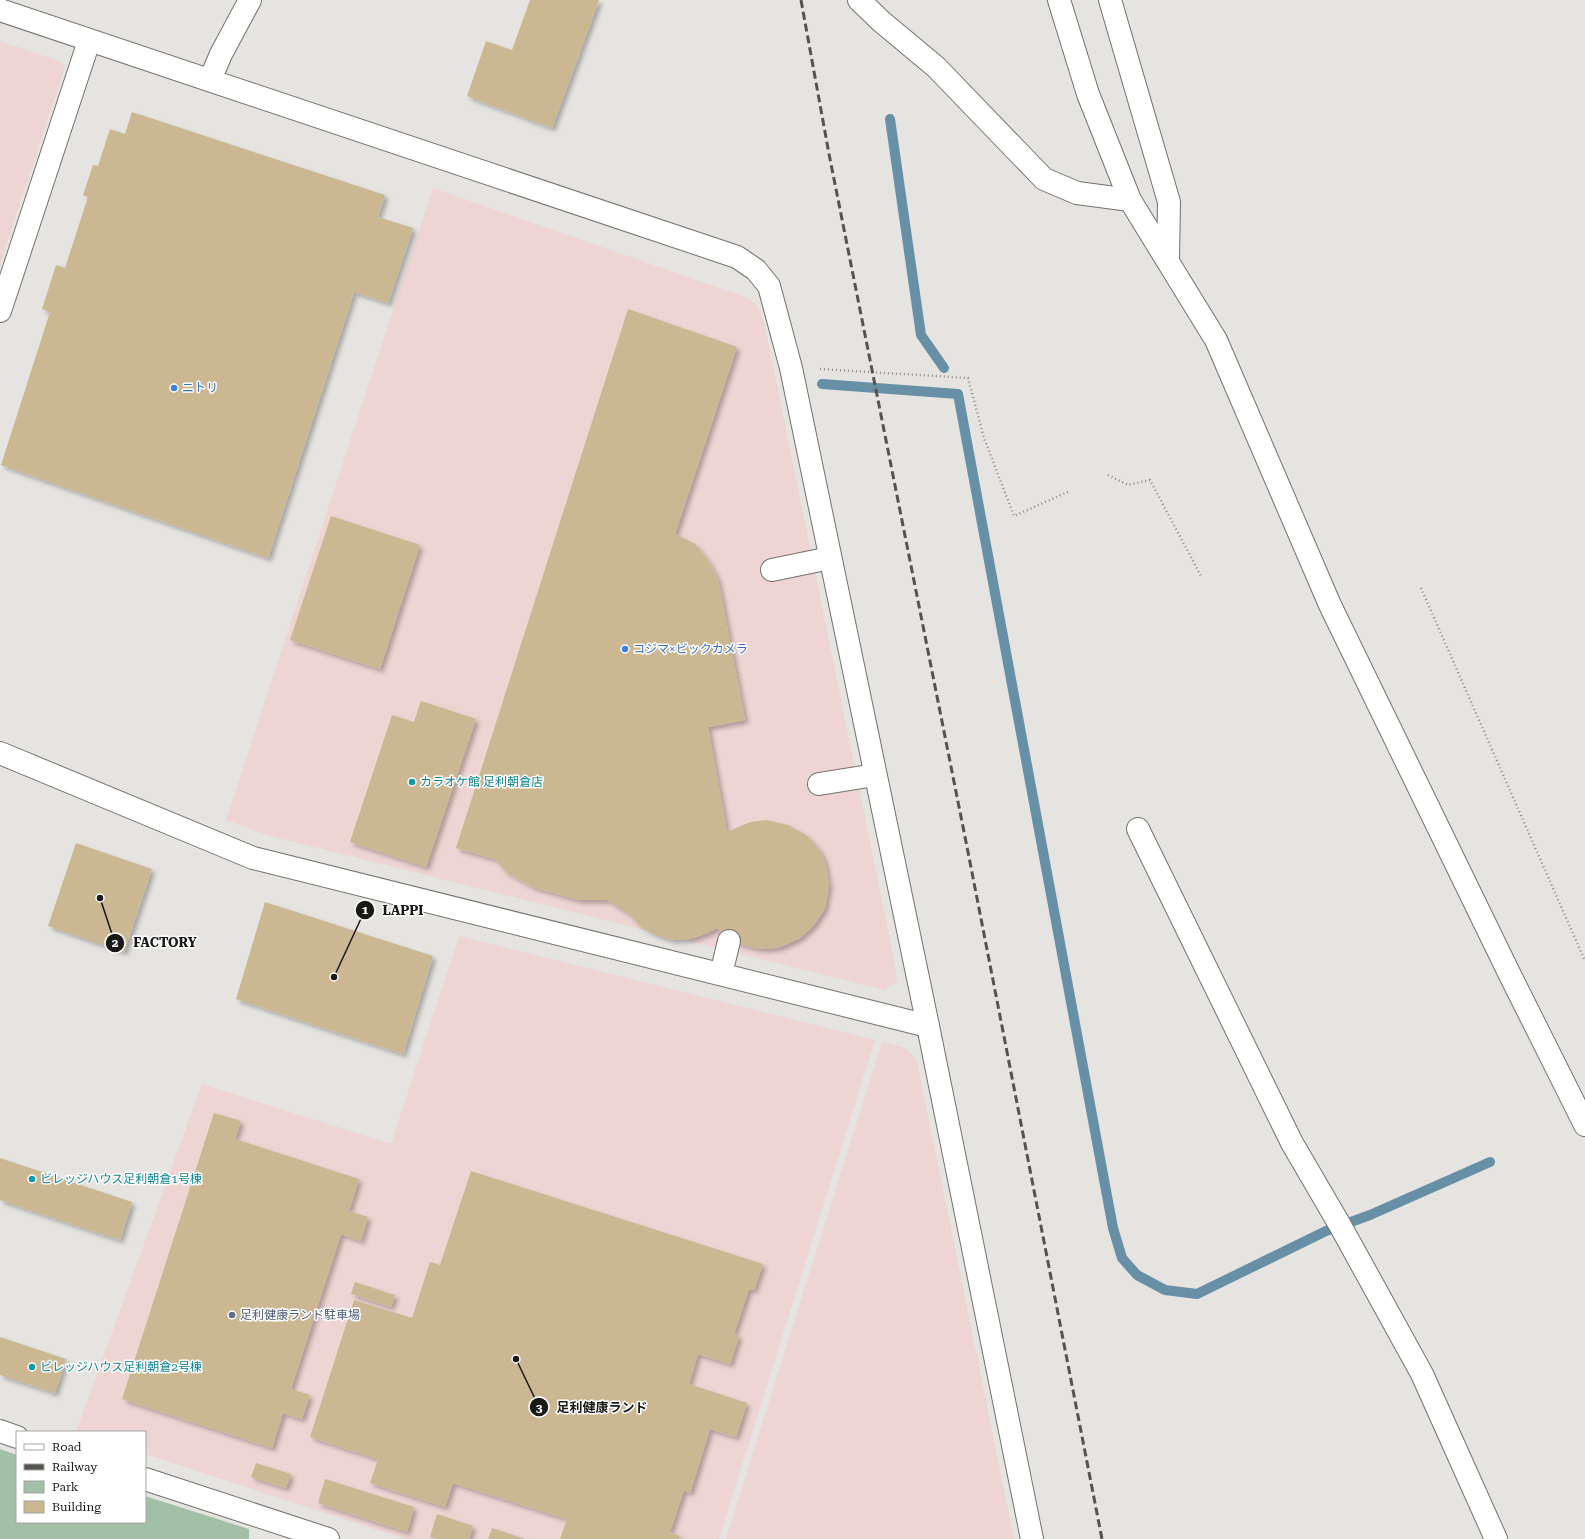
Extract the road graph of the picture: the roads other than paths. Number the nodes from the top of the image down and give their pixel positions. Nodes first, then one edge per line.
1 (250, 0) edge
2 (859, 0) edge
3 (1059, 0) edge
4 (1110, 0) edge
5 (0, 10) edge
6 (89, 41) junction
7 (210, 80) junction
8 (1130, 200) junction
9 (1168, 261) junction
10 (0, 311) edge
11 (830, 558) junction
12 (772, 570) dead end
13 (0, 753) edge
14 (875, 775) junction
15 (819, 784) dead end
16 (1138, 829) dead end
17 (729, 941) dead end
18 (720, 974) junction
19 (928, 1026) junction
20 (1585, 1125) edge
21 (0, 1431) edge
22 (16, 1437) edge
23 (146, 1479) edge
24 (278, 1531) edge
25 (328, 1539) edge
26 (1032, 1539) edge
27 (1496, 1539) edge

1 - 7 street
2 - 8 street
3 - 8 street
4 - 9 street
5 - 6 street
6 - 7 street
6 - 10 street
7 - 11 street
8 - 9 street
9 - 20 street
11 - 12 street
11 - 14 street
13 - 18 street
14 - 15 street
14 - 19 street
16 - 27 street
17 - 18 street
18 - 19 street
19 - 26 street
21 - 22 street
23 - 24 street
24 - 25 street

